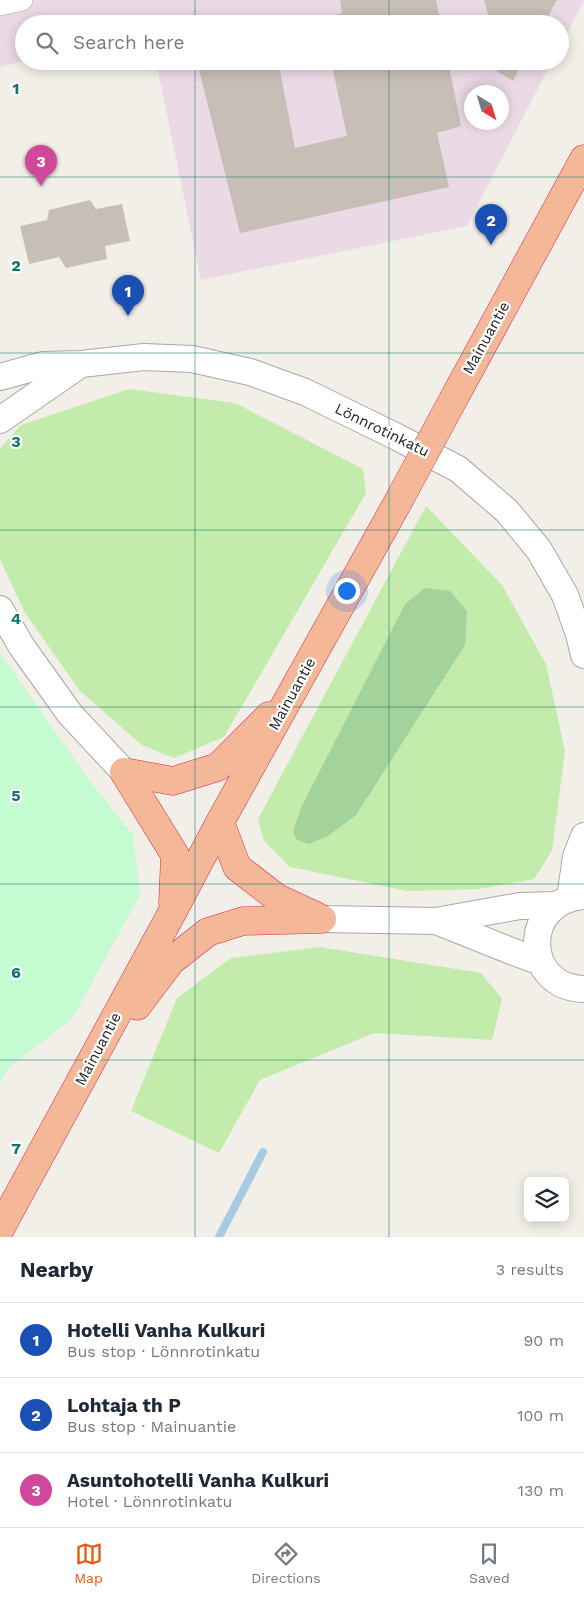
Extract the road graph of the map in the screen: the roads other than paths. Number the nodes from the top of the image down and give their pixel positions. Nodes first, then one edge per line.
1 (22, 0) edge
2 (0, 5) edge
3 (584, 159) edge
4 (81, 364) junction
5 (0, 377) edge
6 (0, 420) edge
7 (0, 610) edge
8 (584, 655) edge
9 (293, 692) junction
10 (124, 772) junction
11 (220, 822) junction
12 (584, 836) edge
13 (570, 899) edge
14 (173, 911) junction
15 (322, 919) junction
16 (436, 921) junction
17 (541, 962) junction
18 (584, 989) edge
19 (85, 1073) junction
20 (0, 1229) edge

1 - 2 street
3 - 9 highway, Mainuantie, bridge
4 - 5 street, Lönnrotinkatu
4 - 6 street, Lönnrotinkatu
4 - 8 street, Lönnrotinkatu
7 - 10 street
9 - 10 highway
9 - 11 highway, Mainuantie
10 - 14 highway
11 - 14 highway, Mainuantie
11 - 15 highway
12 - 13 street
13 - 16 street
13 - 17 street
14 - 19 highway, Mainuantie
15 - 16 street
15 - 19 highway
16 - 17 street
17 - 18 street
19 - 20 highway, Mainuantie

